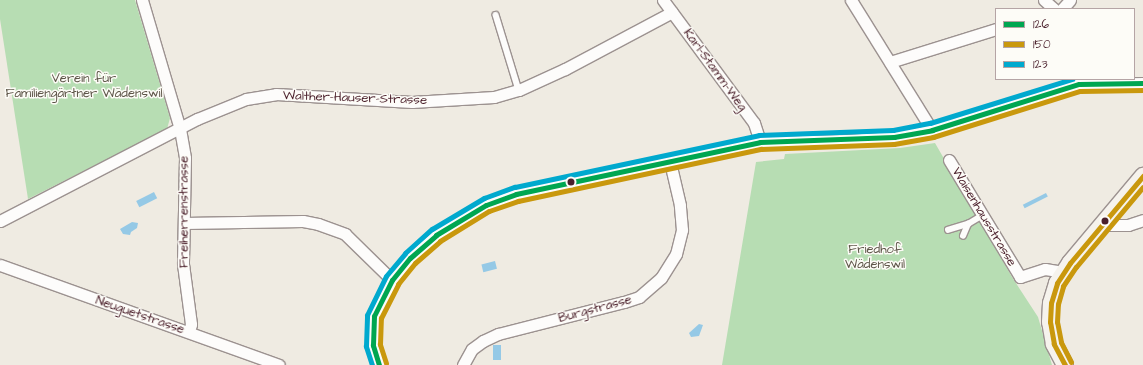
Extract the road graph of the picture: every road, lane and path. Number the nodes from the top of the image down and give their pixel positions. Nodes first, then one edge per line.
1 (142, 0) edge
2 (663, 0) edge
3 (851, 0) edge
4 (1070, 0) edge
5 (1063, 8) edge
6 (672, 12) junction
7 (496, 16) dead end
8 (995, 29) edge
9 (890, 62) junction
10 (1112, 81) edge
11 (1143, 84) edge
12 (520, 90) junction
13 (180, 129) junction
14 (932, 130) junction
15 (760, 142) junction
16 (949, 160) dead end
17 (670, 162) junction
18 (1143, 176) edge
19 (983, 215) junction
20 (1143, 220) edge
21 (0, 221) edge
22 (184, 223) junction
23 (968, 224) junction
24 (1104, 224) junction
25 (948, 230) dead end
26 (963, 236) dead end
27 (0, 265) edge
28 (1063, 272) junction
29 (392, 280) junction
30 (189, 332) junction
31 (279, 365) edge
32 (379, 365) edge
33 (462, 365) edge
34 (1065, 365) edge

1 - 13 street, Freiherrenstrasse
2 - 6 street, Karl-Stamm-Weg
3 - 9 street
4 - 5 street
6 - 12 street, Walther-Hauser-Strasse
6 - 15 street, Karl-Stamm-Weg
7 - 12 lane
8 - 9 street
9 - 14 street
10 - 11 street
10 - 14 street
12 - 13 street, Walther-Hauser-Strasse
13 - 21 street, Walther-Hauser-Strasse
13 - 22 street, Freiherrenstrasse
14 - 15 street
15 - 17 street
16 - 19 street, Waisenhausstrasse
17 - 29 street
17 - 33 street, Burgstrasse
18 - 24 street
19 - 23 lane
19 - 28 street, Waisenhausstrasse
20 - 24 street
22 - 29 street
22 - 30 street, Freiherrenstrasse
23 - 25 lane
23 - 26 lane
24 - 28 street
27 - 30 street, Neuguetstrasse
28 - 34 street
29 - 32 street
30 - 31 street, Neuguetstrasse

